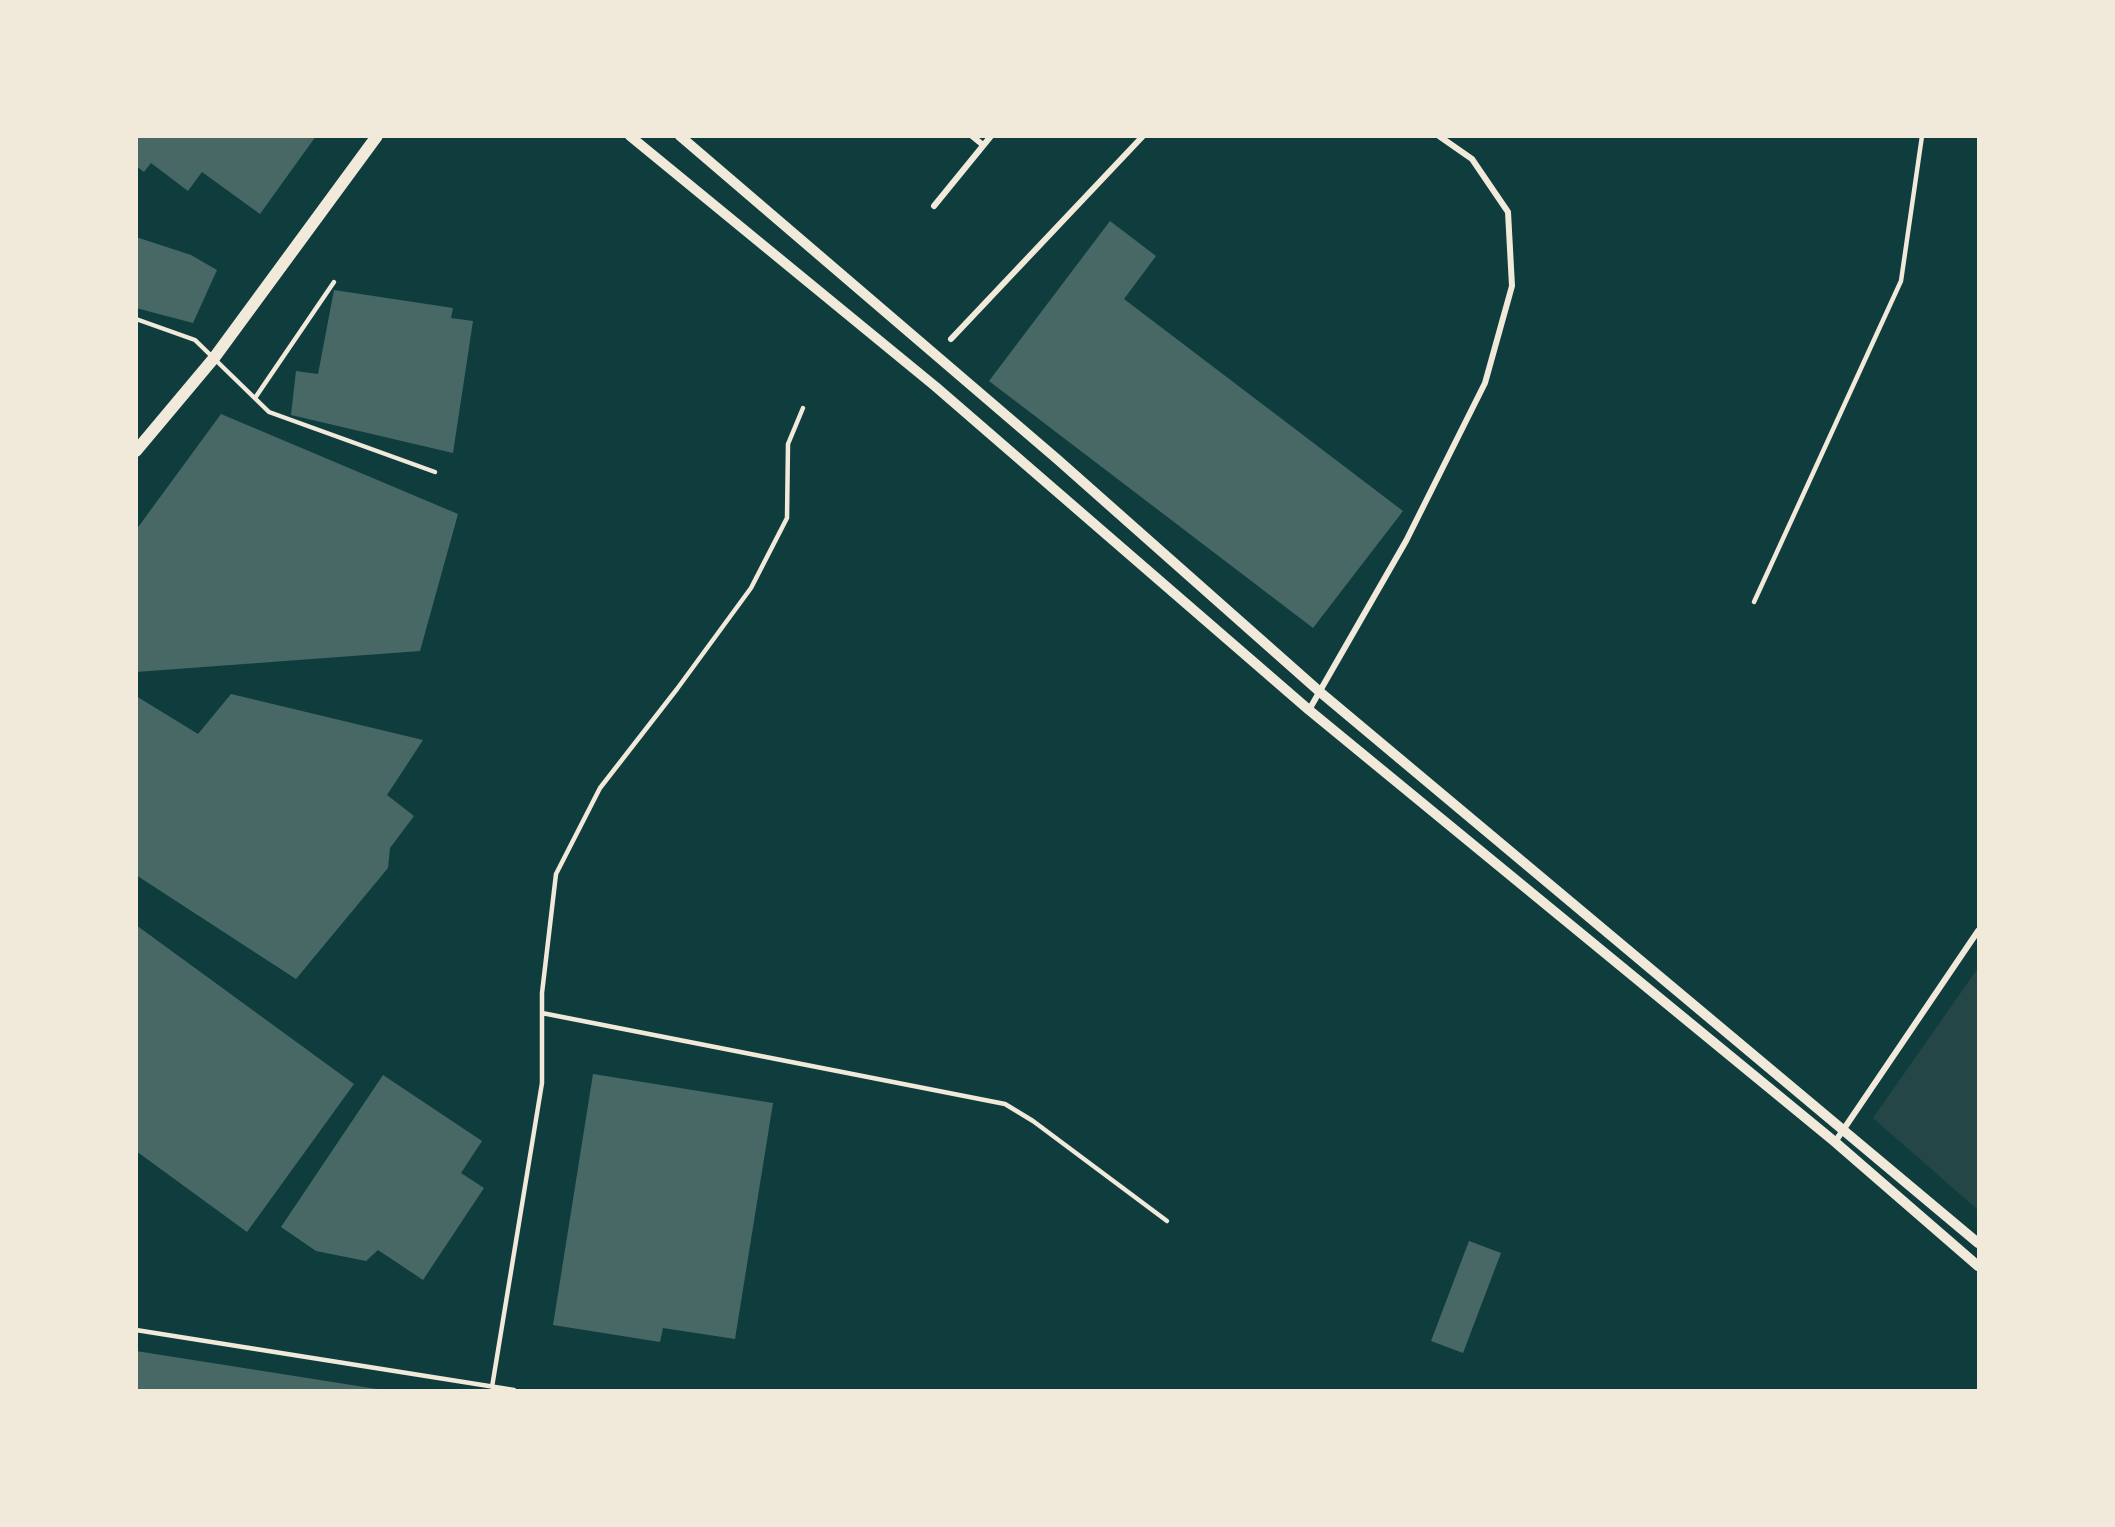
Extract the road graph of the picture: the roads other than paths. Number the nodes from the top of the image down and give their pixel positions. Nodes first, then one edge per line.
1 (377, 136) edge
2 (630, 136) edge
3 (680, 136) edge
4 (972, 136) edge
5 (991, 136) edge
6 (1143, 136) edge
7 (1439, 136) edge
8 (1922, 136) edge
9 (983, 145) junction
10 (934, 206) dead end
11 (334, 282) dead end
12 (136, 319) edge
13 (951, 339) dead end
14 (214, 358) junction
15 (255, 398) junction
16 (802, 408) dead end
17 (136, 451) edge
18 (435, 472) dead end
19 (1754, 602) dead end
20 (1320, 692) junction
21 (1309, 710) junction
22 (1502, 844) junction
23 (1489, 858) junction
24 (1978, 931) edge
25 (1649, 968) junction
26 (1639, 981) junction
27 (542, 1013) junction
28 (1843, 1130) junction
29 (1834, 1142) junction
30 (1167, 1221) dead end
31 (1978, 1243) edge
32 (1978, 1266) edge
33 (136, 1330) edge
34 (492, 1387) junction
35 (514, 1390) edge

1 - 14 main road
2 - 21 street
3 - 20 street
4 - 9 street
5 - 9 street
6 - 13 street
7 - 20 street
8 - 19 lane
9 - 10 street
11 - 15 lane
12 - 14 lane
14 - 15 lane
14 - 17 main road
15 - 18 lane
16 - 27 lane
20 - 21 street
20 - 22 street
21 - 23 street
22 - 23 street
22 - 25 street
23 - 26 street
24 - 28 street
25 - 26 street
25 - 28 street
26 - 29 street
27 - 30 lane
27 - 34 lane
28 - 29 street
28 - 31 street
29 - 32 street
33 - 34 lane
34 - 35 lane

